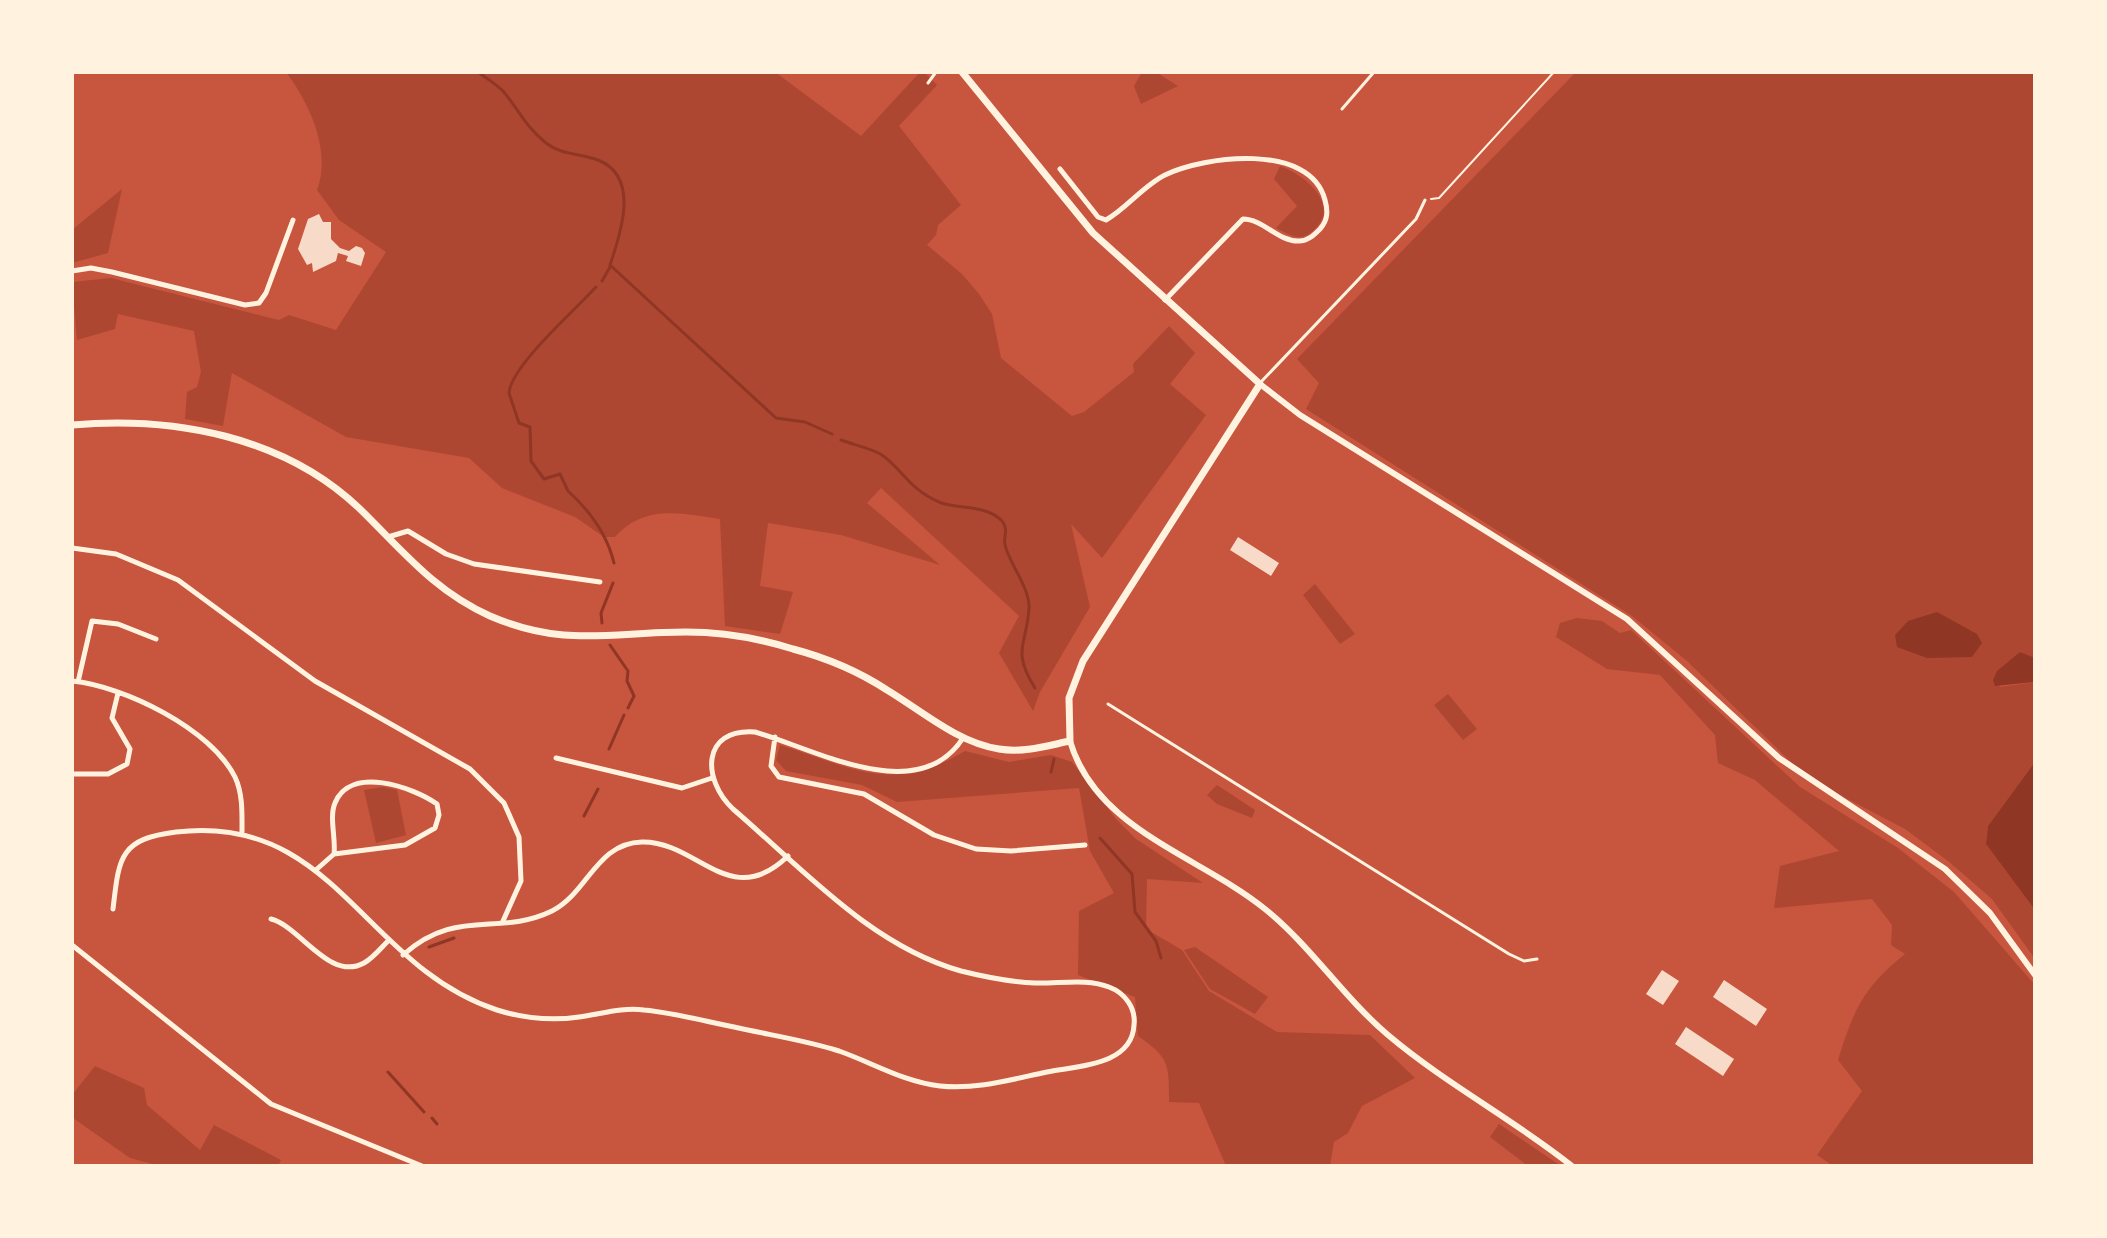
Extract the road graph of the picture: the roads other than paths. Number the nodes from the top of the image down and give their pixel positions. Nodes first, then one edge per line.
1 (936, 72) edge
2 (962, 72) edge
3 (1374, 72) edge
4 (928, 83) dead end
5 (1342, 109) dead end
6 (1060, 169) dead end
7 (1425, 200) road end
8 (293, 220) dead end
9 (72, 271) edge
10 (1164, 300) junction
11 (1260, 384) junction
12 (72, 425) edge
13 (387, 538) junction
14 (72, 548) edge
15 (600, 582) dead end
16 (156, 639) dead end
17 (75, 682) edge
18 (118, 693) junction
19 (1108, 704) dead end
20 (775, 737) junction
21 (963, 738) junction
22 (1070, 741) junction
23 (556, 758) dead end
24 (72, 774) edge
25 (712, 778) junction
26 (242, 832) junction
27 (1085, 845) dead end
28 (334, 854) junction
29 (788, 856) junction
30 (317, 869) junction
31 (113, 909) dead end
32 (271, 919) dead end
33 (503, 921) junction
34 (388, 941) junction
35 (72, 945) edge
36 (403, 955) junction
37 (1537, 959) dead end
38 (2035, 975) edge
39 (422, 1166) edge
40 (1572, 1166) edge

1 - 4 lane
2 - 10 main road
3 - 5 lane
6 - 10 street
7 - 11 lane
8 - 9 street
10 - 11 main road
11 - 22 main road
11 - 38 street
12 - 13 main road
13 - 15 street
13 - 21 main road
14 - 33 street
16 - 17 street
17 - 18 street
18 - 24 street
18 - 26 street
19 - 37 lane
20 - 21 street
20 - 25 street
20 - 27 street
21 - 22 main road
22 - 40 street
23 - 25 street
25 - 29 street
26 - 30 street
26 - 31 street
28 - 28 street
28 - 30 street
29 - 33 street
29 - 36 street
30 - 34 street
32 - 34 street
33 - 36 street
34 - 36 street
35 - 39 street

